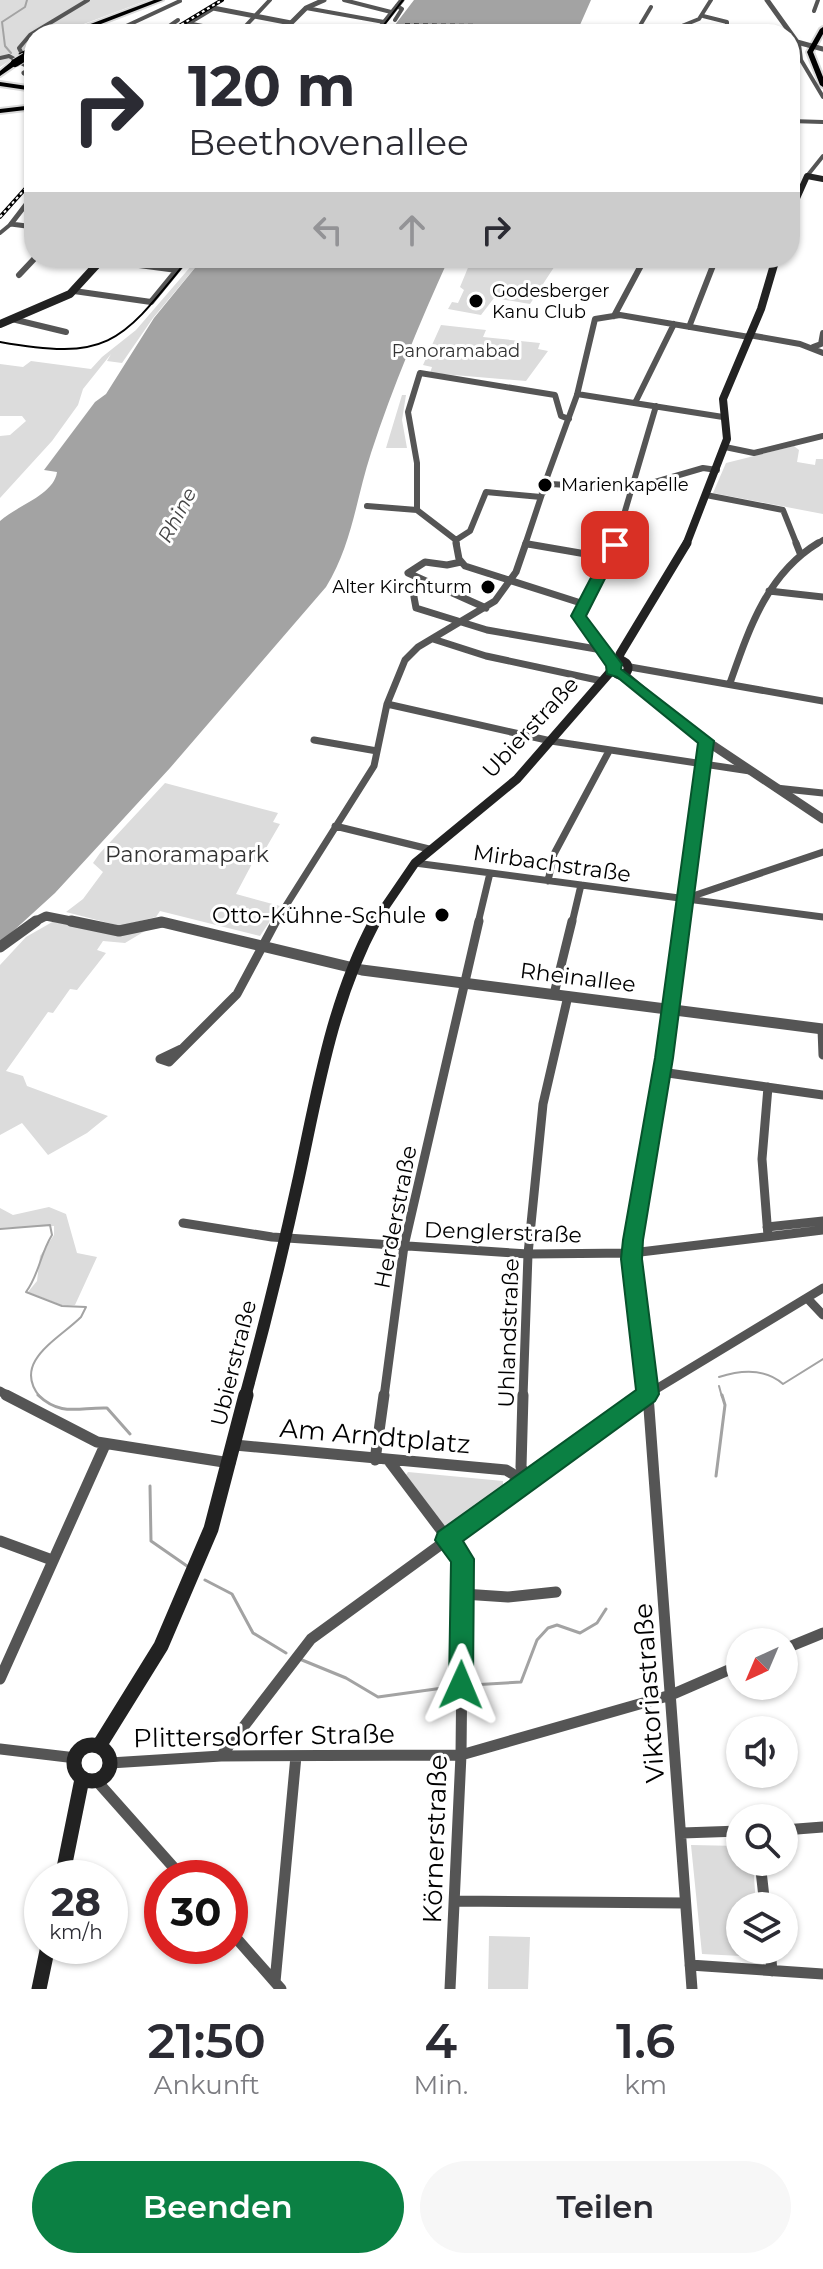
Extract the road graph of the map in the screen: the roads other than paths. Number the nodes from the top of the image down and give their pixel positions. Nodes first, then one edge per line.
1 (88, 0) edge
2 (150, 0) edge
3 (160, 0) edge
4 (267, 0) edge
5 (324, 0) edge
6 (344, 0) edge
7 (402, 0) edge
8 (711, 0) edge
9 (767, 0) edge
10 (818, 0) edge
11 (180, 1) edge
12 (653, 3) edge
13 (306, 8) junction
14 (125, 10) junction
15 (396, 10) junction
16 (814, 11) dead end
17 (254, 16) junction
18 (703, 16) junction
19 (178, 20) dead end
20 (395, 20) dead end
21 (189, 22) junction
22 (384, 22) joint
23 (48, 24) edge
24 (86, 24) edge
25 (92, 24) edge
26 (135, 24) edge
27 (172, 24) edge
28 (186, 24) edge
29 (196, 24) edge
30 (247, 24) edge
31 (642, 24) edge
32 (684, 24) edge
33 (727, 24) edge
34 (783, 24) edge
35 (823, 29) edge
36 (818, 48) edge
37 (800, 51) edge
38 (24, 55) edge
39 (0, 58) edge
40 (24, 63) edge
41 (823, 70) edge
42 (0, 71) edge
43 (0, 84) edge
44 (823, 85) edge
45 (24, 88) edge
46 (823, 97) edge
47 (24, 109) edge
48 (0, 111) edge
49 (800, 121) edge
50 (823, 122) edge
51 (823, 156) edge
52 (823, 178) edge
53 (806, 180) junction
54 (800, 193) edge
55 (24, 207) edge
56 (11, 224) junction
57 (24, 226) edge
58 (0, 233) edge
59 (26, 268) edge
60 (94, 268) edge
61 (163, 268) edge
62 (640, 268) edge
63 (712, 268) edge
64 (773, 268) edge
65 (177, 270) joint
66 (19, 275) dead end
67 (74, 291) junction
68 (614, 316) junction
69 (11, 318) junction
70 (0, 324) edge
71 (673, 326) junction
72 (689, 327) junction
73 (66, 332) dead end
74 (823, 333) edge
75 (749, 336) junction
76 (813, 347) junction
77 (823, 353) edge
78 (577, 394) junction
79 (635, 403) junction
80 (656, 406) junction
81 (723, 417) junction
82 (569, 419) junction
83 (823, 436) edge
84 (725, 447) junction
85 (717, 470) junction
86 (548, 482) junction
87 (631, 489) junction
88 (542, 495) junction
89 (706, 495) junction
90 (367, 506) dead end
91 (417, 510) junction
92 (456, 540) junction
93 (823, 540) edge
94 (528, 544) junction
95 (800, 553) junction
96 (609, 558) junction
97 (461, 562) junction
98 (507, 582) junction
99 (769, 591) junction
100 (414, 597) dead end
101 (823, 597) edge
102 (584, 604) junction
103 (486, 608) junction
104 (463, 623) junction
105 (433, 639) junction
106 (602, 650) junction
107 (620, 668) junction
108 (602, 681) junction
109 (730, 683) junction
110 (823, 701) edge
111 (387, 704) junction
112 (314, 740) dead end
113 (551, 741) junction
114 (706, 741) junction
115 (377, 751) junction
116 (609, 751) junction
117 (704, 765) junction
118 (750, 771) junction
119 (776, 788) junction
120 (823, 793) edge
121 (823, 819) edge
122 (335, 826) junction
123 (429, 849) junction
124 (823, 852) edge
125 (415, 863) junction
126 (490, 873) junction
127 (548, 881) junction
128 (581, 885) junction
129 (685, 899) junction
130 (823, 917) edge
131 (261, 945) junction
132 (0, 947) edge
133 (328, 962) junction
134 (351, 967) junction
135 (346, 981) junction
136 (463, 983) junction
137 (554, 994) junction
138 (568, 996) junction
139 (670, 1009) junction
140 (823, 1029) edge
141 (181, 1049) dead end
142 (823, 1055) edge
143 (661, 1072) junction
144 (768, 1087) junction
145 (823, 1095) edge
146 (823, 1221) edge
147 (183, 1223) dead end
148 (823, 1230) edge
149 (768, 1232) junction
150 (286, 1238) junction
151 (404, 1246) junction
152 (632, 1253) junction
153 (528, 1254) junction
154 (823, 1288) edge
155 (807, 1298) junction
156 (823, 1315) edge
157 (0, 1391) edge
158 (648, 1394) junction
159 (105, 1445) junction
160 (235, 1445) junction
161 (375, 1460) junction
162 (389, 1461) junction
163 (230, 1463) junction
164 (516, 1469) junction
165 (527, 1481) junction
166 (446, 1540) junction
167 (0, 1541) edge
168 (52, 1560) junction
169 (556, 1592) dead end
170 (463, 1594) junction
171 (823, 1633) edge
172 (798, 1643) edge
173 (726, 1671) edge
174 (0, 1679) edge
175 (671, 1695) junction
176 (99, 1746) junction
177 (0, 1749) edge
178 (461, 1755) junction
179 (221, 1756) junction
180 (296, 1756) junction
181 (76, 1758) junction
182 (110, 1763) junction
183 (89, 1780) junction
184 (823, 1827) edge
185 (798, 1829) edge
186 (726, 1831) edge
187 (682, 1833) junction
188 (67, 1860) edge
189 (166, 1860) edge
190 (455, 1901) junction
191 (685, 1903) junction
192 (248, 1952) edge
193 (44, 1964) edge
194 (771, 1964) edge
195 (690, 1965) junction
196 (772, 1971) junction
197 (823, 1974) edge
198 (278, 1986) edge
199 (39, 1989) edge
200 (450, 1989) edge
201 (692, 1989) edge

1 - 23 street
2 - 14 highway
3 - 14 highway
4 - 17 street
5 - 13 street
6 - 15 street
7 - 15 street
8 - 18 street
9 - 34 street
10 - 16 street
11 - 26 street
12 - 31 street
13 - 17 street
13 - 22 street
14 - 24 highway
14 - 25 highway
15 - 20 street
15 - 22 street
17 - 21 street
17 - 30 street
18 - 32 street
18 - 33 street
19 - 27 street
21 - 28 street
21 - 29 street
35 - 36 main road
36 - 41 main road
36 - 44 main road
37 - 46 street
38 - 42 highway, bridge
39 - 40 street
43 - 45 main road
47 - 48 highway
49 - 50 street
51 - 53 street
52 - 53 main road
53 - 54 main road
55 - 56 street
56 - 57 street
56 - 58 street
59 - 66 street
60 - 67 main road
61 - 65 street
62 - 68 street
63 - 72 street
64 - 75 main road
65 - 67 street
67 - 69 main road
68 - 71 street
68 - 78 street
69 - 70 main road
69 - 73 street
71 - 72 street
71 - 75 street
71 - 79 street
72 - 75 street
74 - 76 street
75 - 76 street
75 - 81 main road
76 - 77 street
78 - 79 street
78 - 82 street
79 - 80 street
80 - 81 street
80 - 87 street
81 - 84 main road
82 - 86 street
82 - 91 street
83 - 84 street
84 - 85 main road
85 - 87 street
85 - 89 main road
86 - 87 street
86 - 88 street
87 - 96 street
88 - 92 street
88 - 94 street
89 - 95 street
89 - 107 main road
90 - 91 street
91 - 92 street
92 - 97 street
93 - 95 street
94 - 96 street
94 - 98 street
95 - 99 street
96 - 102 street
97 - 98 street
97 - 103 street
98 - 102 street
98 - 103 street
99 - 101 street
99 - 109 street
100 - 104 street
102 - 106 street
103 - 104 street
104 - 105 street
104 - 106 street
105 - 108 street
105 - 111 street
106 - 107 street
107 - 108 main road, Ubierstraße
107 - 109 street
107 - 114 street
108 - 113 main road, Ubierstraße
109 - 110 street
111 - 113 street
111 - 115 street
112 - 115 street
113 - 116 street
113 - 123 main road, Ubierstraße
114 - 117 street, Viktoriastraße
114 - 118 street
115 - 122 street
116 - 117 street
116 - 127 street
117 - 118 street
117 - 129 street, Viktoriastraße
118 - 119 street
119 - 120 street
119 - 121 street
122 - 123 street
122 - 131 street
123 - 125 main road, Ubierstraße
124 - 129 street
125 - 126 street, Mirbachstraße
125 - 134 main road, Ubierstraße
126 - 127 street, Mirbachstraße
126 - 136 street, Herderstraße
127 - 128 street, Mirbachstraße
128 - 129 street, Mirbachstraße
128 - 137 street
129 - 130 street, Mirbachstraße
129 - 139 street, Viktoriastraße
131 - 132 street, Rheinallee
131 - 133 street, Rheinallee
131 - 141 street
133 - 134 street, Rheinallee
133 - 135 street
134 - 135 main road, Ubierstraße
134 - 136 street, Rheinallee
135 - 150 main road, Ubierstraße
136 - 137 street, Rheinallee
136 - 151 street, Herderstraße
137 - 138 street, Rheinallee
138 - 139 street, Rheinallee
138 - 153 street, Uhlandstraße
139 - 140 street, Rheinallee
139 - 143 street, Viktoriastraße
140 - 142 street
143 - 144 street
143 - 152 street, Viktoriastraße
144 - 145 street
144 - 149 street
146 - 149 street, Denglerstraße
147 - 150 street, Denglerstraße
148 - 149 street, Denglerstraße
149 - 152 street, Denglerstraße
150 - 151 street, Denglerstraße
150 - 160 main road, Ubierstraße
151 - 153 street, Denglerstraße
151 - 161 street, Herderstraße
152 - 153 street, Denglerstraße
152 - 158 street, Viktoriastraße
153 - 164 street, Uhlandstraße
154 - 155 street
155 - 156 street
155 - 158 street
157 - 159 street
158 - 165 street
158 - 175 street, Viktoriastraße
159 - 163 street
159 - 168 street
160 - 161 street, Am Arndtplatz
160 - 163 main road, Ubierstraße
161 - 162 street, Am Arndtplatz
162 - 164 street, Am Arndtplatz
162 - 166 street, Körnerstraße
163 - 176 main road, Ubierstraße
164 - 165 street, Am Arndtplatz
165 - 166 street
166 - 170 street, Körnerstraße
166 - 179 street
167 - 168 street
168 - 174 street
169 - 170 street
170 - 178 street, Körnerstraße
171 - 172 street
173 - 175 street, Plittersdorfer Straße
175 - 178 street, Plittersdorfer Straße
175 - 187 street, Viktoriastraße
176 - 181 main road
176 - 182 main road
177 - 181 street
178 - 180 street, Plittersdorfer Straße
178 - 190 street, Körnerstraße
179 - 180 street, Plittersdorfer Straße
179 - 182 street, Plittersdorfer Straße
180 - 198 street
181 - 183 main road
182 - 183 main road
183 - 188 main road
183 - 189 street
184 - 185 street
186 - 187 street
187 - 191 street, Viktoriastraße
190 - 191 street
190 - 200 street, Körnerstraße
191 - 195 street, Viktoriastraße
192 - 198 street
193 - 199 main road
194 - 196 street
195 - 196 street
195 - 201 street, Viktoriastraße
196 - 197 street

